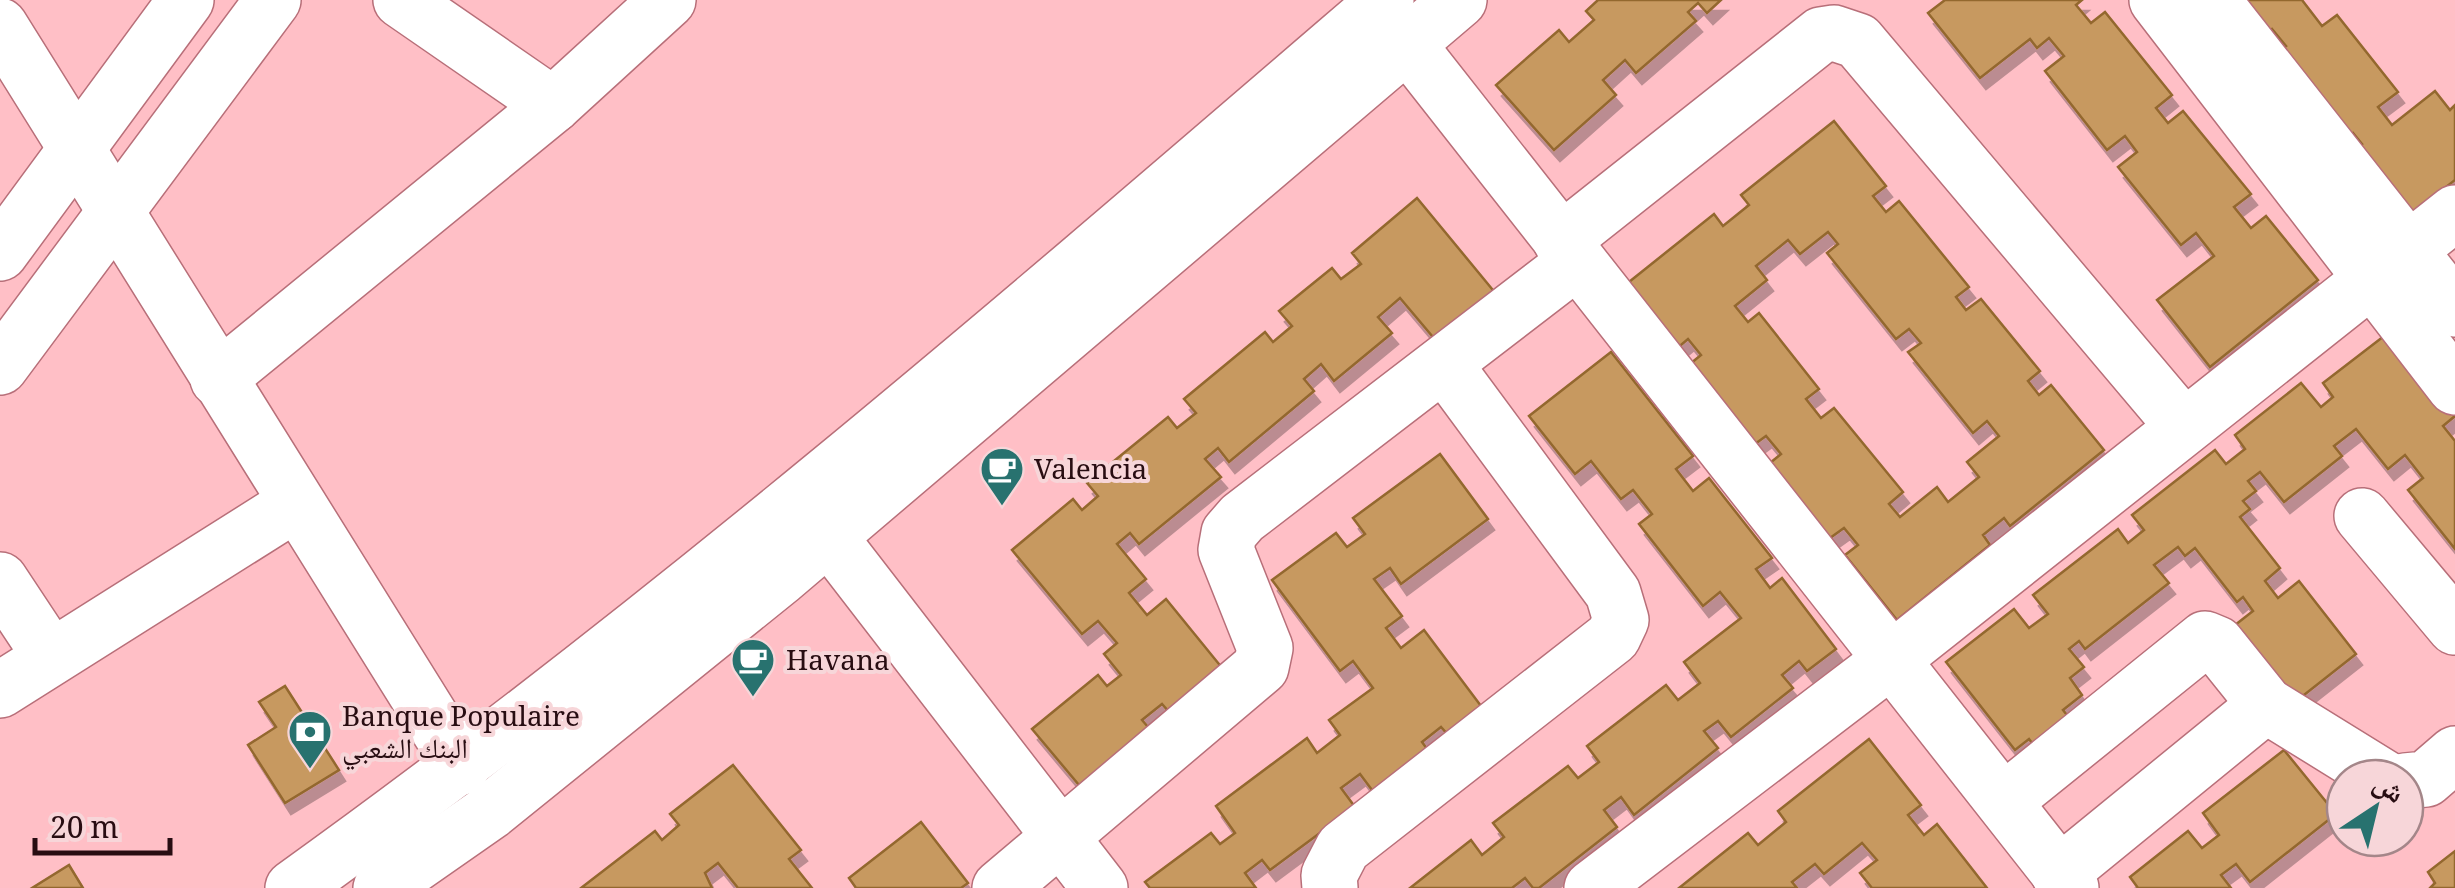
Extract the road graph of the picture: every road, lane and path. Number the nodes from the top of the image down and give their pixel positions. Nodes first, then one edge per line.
1 (186, 0) edge
2 (273, 0) edge
3 (668, 0) edge
4 (1459, 0) edge
5 (2157, 0) edge
6 (2212, 0) edge
7 (422, 5) edge
8 (1397, 22) edge
9 (0, 26) edge
10 (553, 106) junction
11 (76, 148) junction
12 (115, 213) junction
13 (2455, 213) edge
14 (1569, 251) junction
15 (0, 253) edge
16 (2389, 265) junction
17 (2455, 309) edge
18 (1444, 364) junction
19 (0, 367) edge
20 (218, 379) junction
21 (2455, 387) edge
22 (2184, 427) junction
23 (295, 504) junction
24 (2362, 516) dead end
25 (829, 538) junction
26 (0, 580) edge
27 (2455, 627) edge
28 (51, 658) junction
29 (1891, 660) junction
30 (0, 690) edge
31 (2266, 705) junction
32 (2455, 754) edge
33 (2352, 758) edge
34 (462, 767) junction
35 (2425, 778) edge
36 (2004, 801) junction
37 (1060, 837) junction
38 (1619, 880) edge
39 (2065, 881) edge
40 (293, 888) edge
41 (381, 888) edge
42 (1000, 888) edge
43 (1100, 888) edge
44 (1330, 888) edge

1 - 11 street
2 - 12 street
3 - 10 street
4 - 8 street
5 - 16 street
6 - 16 street
7 - 10 street
8 - 14 street
8 - 25 street
8 - 34 street
9 - 11 street
10 - 20 street
11 - 12 street
11 - 15 street
12 - 19 street
12 - 20 street
13 - 16 street
14 - 18 street
14 - 22 street
14 - 29 street
16 - 17 street
16 - 21 street
16 - 22 street
18 - 37 street
18 - 44 street
20 - 23 street
22 - 29 street
23 - 28 street
23 - 34 street
24 - 27 street
25 - 37 street
25 - 41 street
26 - 28 street
28 - 30 street
29 - 36 street
29 - 38 street
31 - 33 street
31 - 36 street
31 - 39 street
32 - 35 street
34 - 40 street
36 - 39 street
37 - 42 street
37 - 43 street

